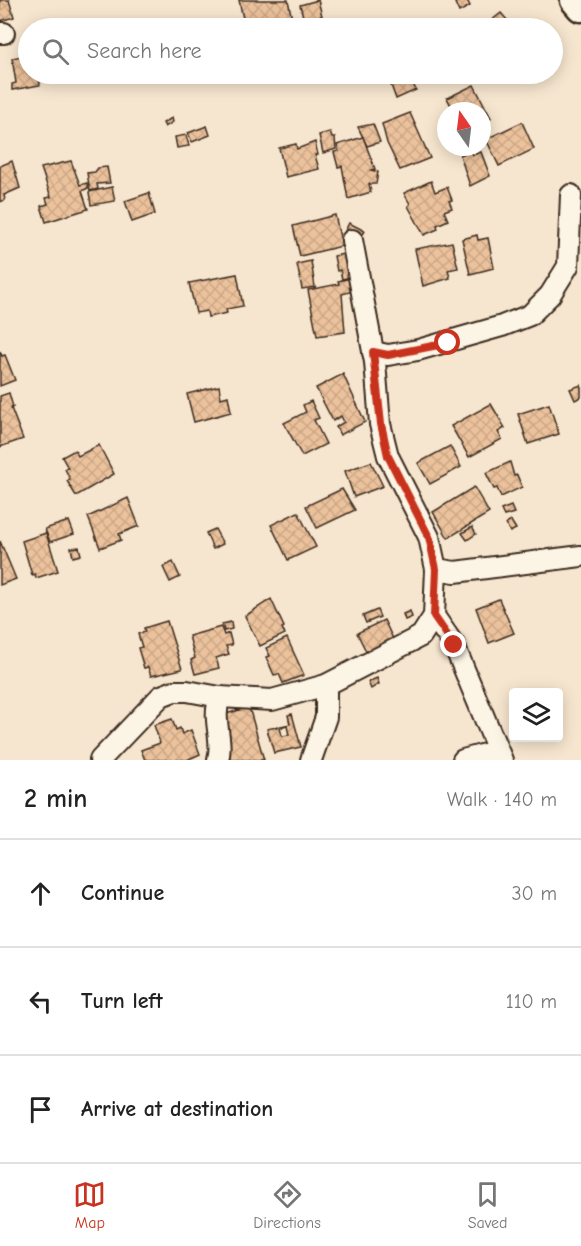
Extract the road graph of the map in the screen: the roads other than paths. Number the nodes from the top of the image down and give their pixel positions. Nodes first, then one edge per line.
1 (575, 0) edge
2 (581, 8) edge
3 (572, 195) dead end
4 (352, 240) dead end
5 (373, 352) junction
6 (581, 556) edge
7 (436, 569) junction
8 (434, 616) junction
9 (326, 685) junction
10 (220, 697) junction
11 (499, 755) edge
12 (100, 760) edge
13 (218, 760) edge
14 (311, 760) edge
15 (463, 760) edge

1 - 2 main road
3 - 5 street
4 - 5 street
5 - 7 street
6 - 7 street
7 - 8 street
8 - 9 street
8 - 11 street
9 - 10 street
9 - 14 street
10 - 12 street
10 - 13 street
11 - 15 street

